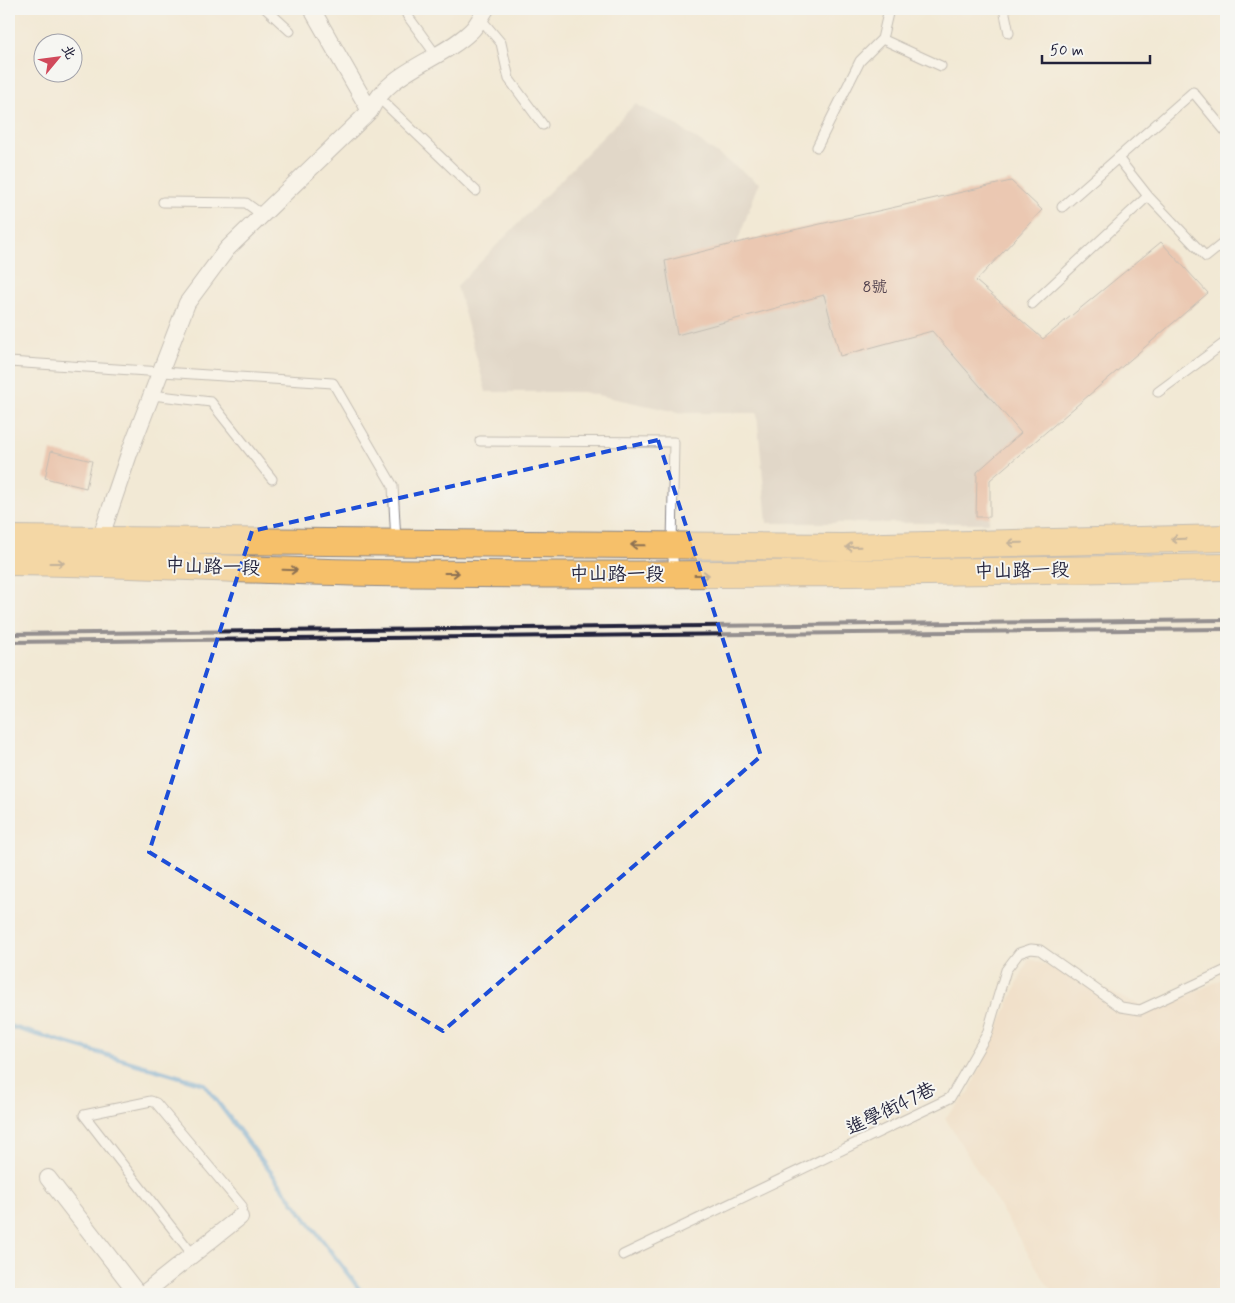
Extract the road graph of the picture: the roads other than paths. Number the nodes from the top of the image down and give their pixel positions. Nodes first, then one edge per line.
1 (266, 9) edge
2 (315, 9) edge
3 (889, 9) edge
4 (1004, 9) edge
5 (483, 14) edge
6 (407, 15) dead end
7 (290, 31) dead end
8 (1009, 33) dead end
9 (882, 39) junction
10 (436, 55) junction
11 (940, 66) dead end
12 (377, 96) junction
13 (370, 112) junction
14 (544, 125) dead end
15 (1226, 132) edge
16 (817, 147) dead end
17 (1118, 158) junction
18 (476, 191) dead end
19 (1148, 196) junction
20 (163, 202) dead end
21 (1062, 207) dead end
22 (261, 214) junction
23 (1226, 241) edge
24 (1032, 304) dead end
25 (1226, 342) edge
26 (9, 362) edge
27 (161, 371) junction
28 (1158, 392) dead end
29 (152, 395) junction
30 (480, 441) dead end
31 (272, 479) dead end
32 (1226, 538) edge
33 (9, 539) edge
34 (396, 544) junction
35 (672, 545) junction
36 (97, 551) junction
37 (9, 562) edge
38 (1226, 567) edge
39 (675, 575) junction
40 (1226, 970) edge
41 (48, 1178) dead end
42 (240, 1217) joint
43 (193, 1255) junction
44 (623, 1255) dead end
45 (138, 1294) edge
46 (143, 1294) edge

1 - 7 lane
2 - 13 street
3 - 9 lane
4 - 8 lane
5 - 10 street
5 - 14 lane
6 - 10 lane
9 - 11 lane
9 - 16 lane
10 - 12 street
12 - 13 street
12 - 18 lane
13 - 22 street
15 - 17 lane
17 - 19 lane
17 - 21 lane
19 - 23 lane
19 - 24 lane
20 - 22 lane
22 - 27 street
25 - 28 lane
26 - 27 lane
27 - 29 street
27 - 34 lane
29 - 31 lane
29 - 36 street
30 - 35 lane
32 -> 35 main road, 中山路一段
33 - 36 main road, 中山路一段
35 -> 34 main road, 中山路一段
34 - 36 main road, 中山路一段
35 - 39 lane
37 -> 36 main road, 中山路一段
36 -> 39 main road, 中山路一段
39 -> 38 main road, 中山路一段
40 - 44 lane, 進學街47巷
41 - 45 street
42 - 43 street
42 - 43 lane
43 - 46 street

